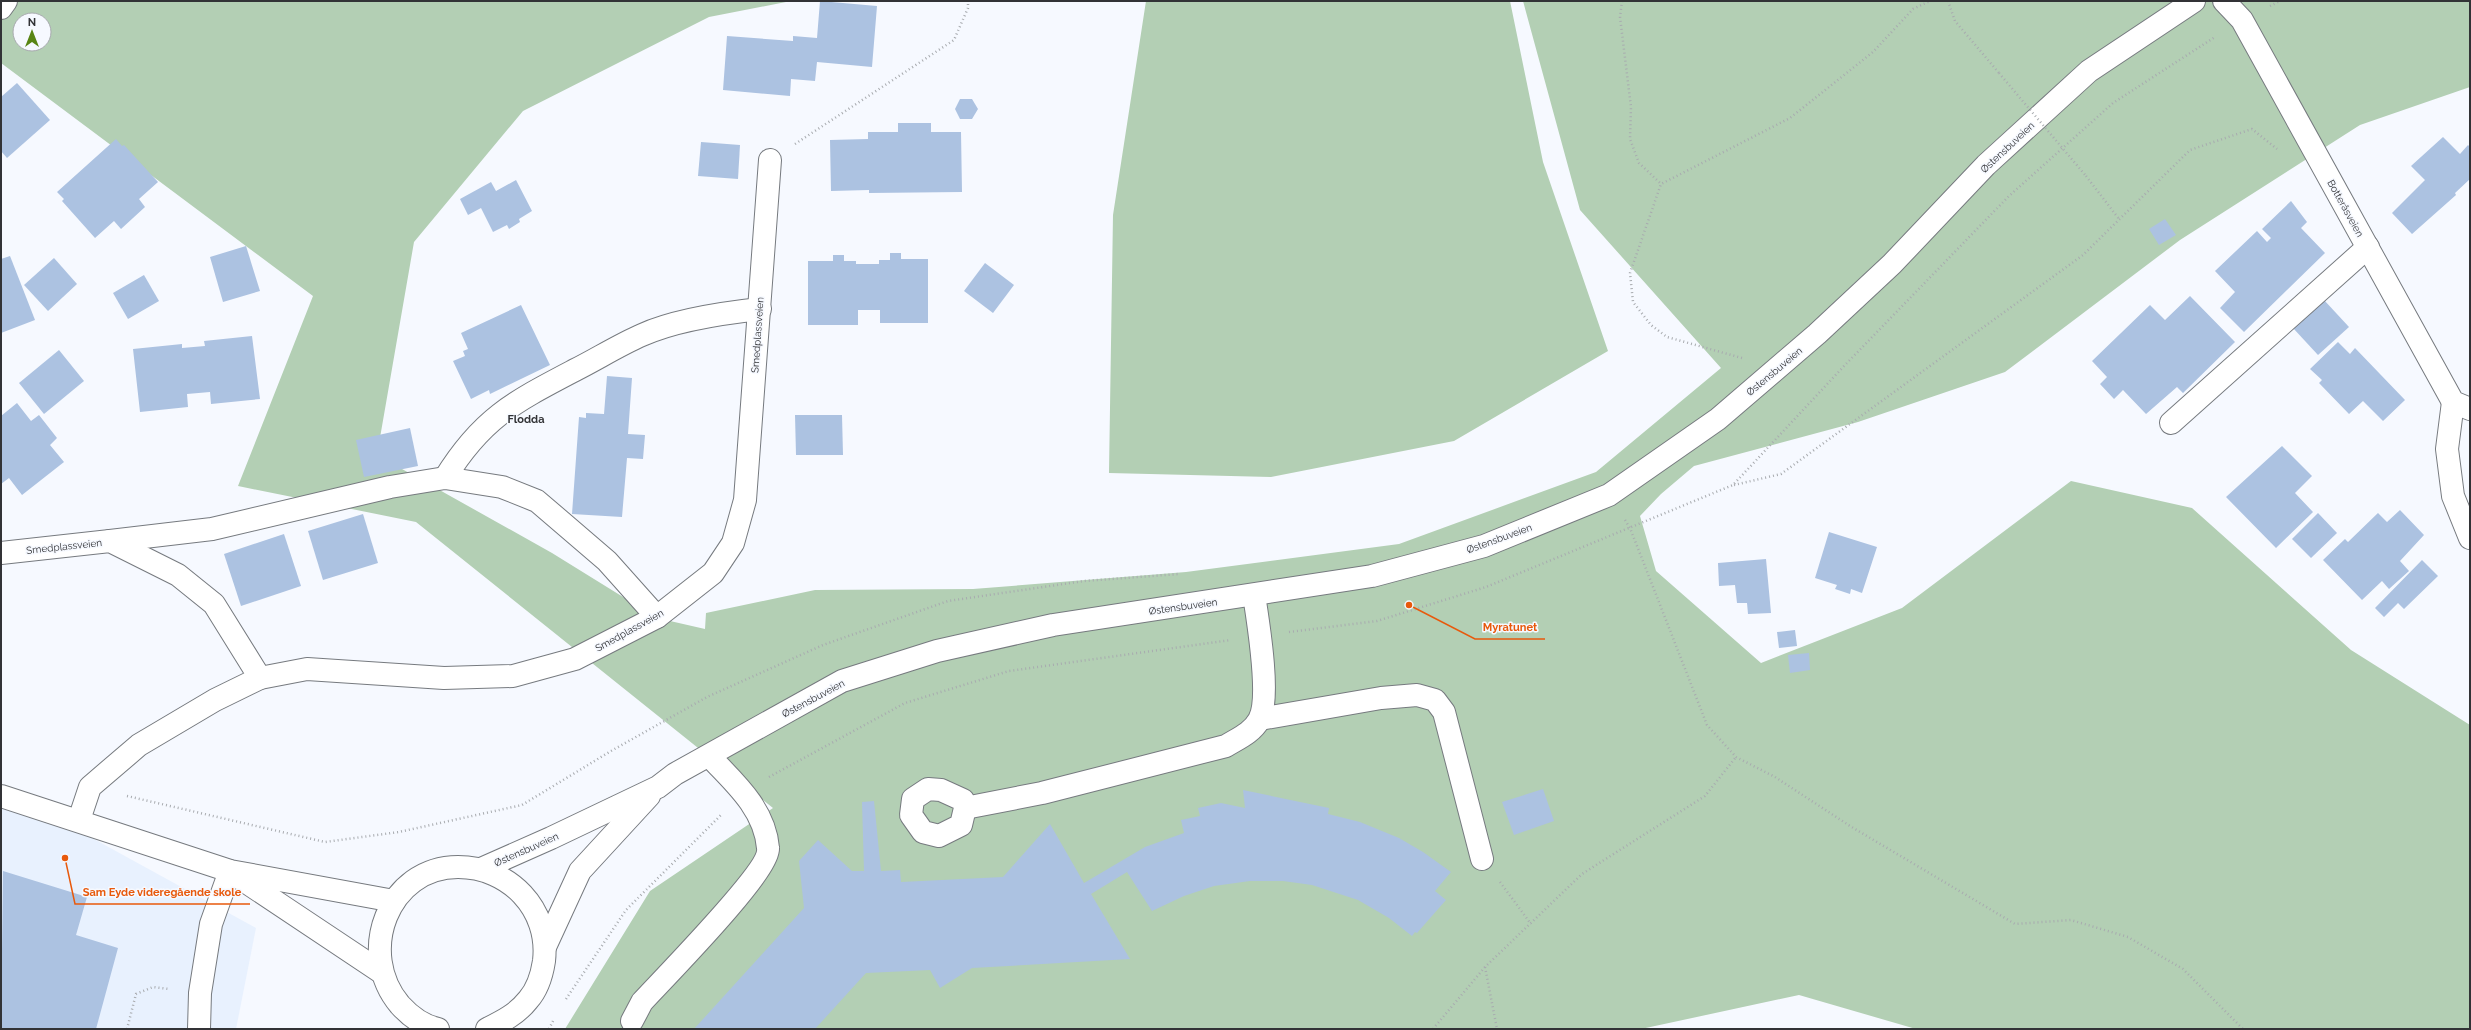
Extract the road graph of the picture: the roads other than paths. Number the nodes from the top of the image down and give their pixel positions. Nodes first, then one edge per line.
1 (6, 1) edge
2 (2194, 1) edge
3 (2224, 1) edge
4 (1, 8) edge
5 (770, 160) road end
6 (2368, 247) junction
7 (760, 309) junction
8 (2461, 406) edge
9 (2171, 423) dead end
10 (445, 478) junction
11 (2470, 538) edge
12 (110, 541) junction
13 (1, 553) edge
14 (1254, 596) junction
15 (657, 617) junction
16 (260, 678) junction
17 (1260, 719) junction
18 (708, 756) junction
19 (658, 787) junction
20 (1, 796) edge
21 (965, 808) dead end
22 (79, 820) junction
23 (1482, 859) road end
24 (481, 869) junction
25 (230, 871) junction
26 (394, 901) junction
27 (545, 947) junction
28 (381, 972) junction
29 (406, 1021) edge
30 (632, 1021) dead end
31 (199, 1029) edge
32 (438, 1029) edge
33 (487, 1029) edge

1 - 4 street
2 - 14 street, Østensbuveien
3 - 6 street, Botteråsveien
5 - 7 street, Smedplassveien
6 - 8 street, Botteråsveien
6 - 9 street
7 - 10 street
7 - 15 street, Smedplassveien
8 - 11 street
10 - 12 street
10 - 15 street
12 - 13 street, Smedplassveien
12 - 16 street, Smedplassveien
14 - 17 street
14 - 18 street, Østensbuveien
15 - 16 street, Smedplassveien
16 - 22 street, Smedplassveien
17 - 21 street
17 - 23 street
18 - 19 street, Østensbuveien
18 - 30 street
19 - 24 street, Østensbuveien
19 - 27 street, Østensbuveien
20 - 22 street
22 - 25 street
24 - 26 street
24 - 27 street
25 - 26 street
25 - 28 street
25 - 31 street
26 - 28 street
27 - 33 street
28 - 29 street
29 - 32 street

